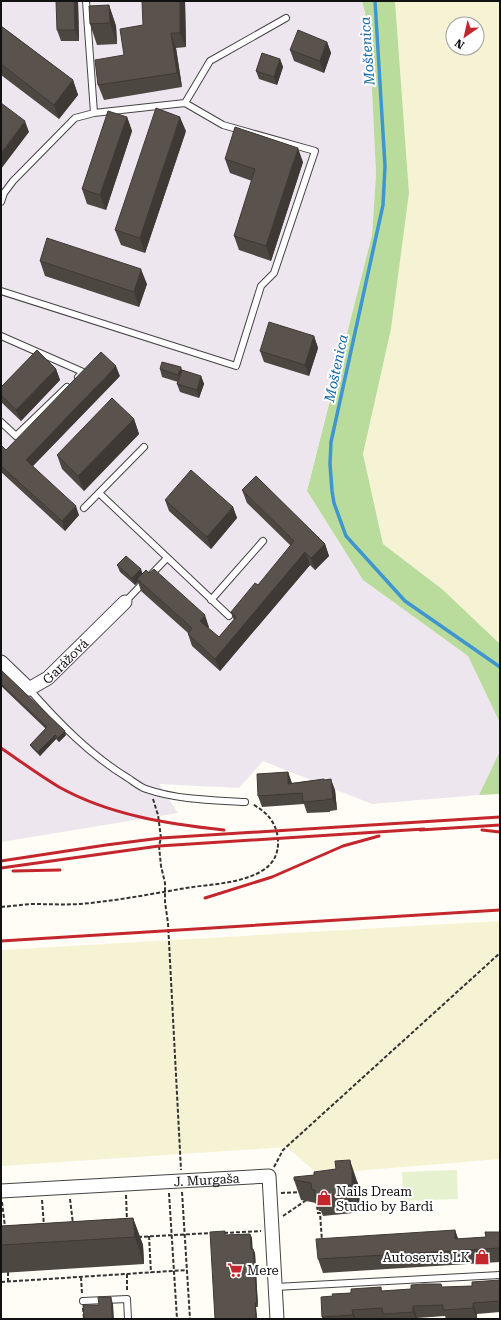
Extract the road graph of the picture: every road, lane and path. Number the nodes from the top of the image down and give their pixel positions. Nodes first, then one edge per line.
1 (86, 1) edge
2 (286, 18) dead end
3 (185, 103) junction
4 (94, 113) junction
5 (1, 202) edge
6 (1, 291) edge
7 (1, 336) edge
8 (1, 422) edge
9 (144, 447) dead end
10 (99, 493) junction
11 (84, 508) dead end
12 (263, 541) dead end
13 (167, 558) junction
14 (212, 600) junction
15 (125, 602) joint
16 (229, 616) dead end
17 (1, 662) edge
18 (29, 689) junction
19 (145, 788) junction
20 (245, 802) joint
21 (165, 892) junction
22 (1, 907) edge
23 (500, 953) edge
24 (269, 1176) junction
25 (175, 1181) junction
26 (126, 1184) junction
27 (70, 1187) junction
28 (41, 1189) junction
29 (308, 1192) edge
30 (270, 1194) junction
31 (316, 1194) edge
32 (1, 1196) edge
33 (309, 1198) edge
34 (127, 1222) edge
35 (73, 1225) edge
36 (44, 1227) edge
37 (272, 1227) junction
38 (5, 1230) edge
39 (172, 1235) junction
40 (185, 1235) junction
41 (149, 1236) junction
42 (134, 1237) edge
43 (322, 1243) edge
44 (187, 1270) junction
45 (174, 1271) junction
46 (8, 1272) dead end
47 (151, 1273) junction
48 (127, 1274) junction
49 (500, 1275) edge
50 (8, 1281) junction
51 (1, 1282) edge
52 (275, 1287) junction
53 (127, 1298) junction
54 (83, 1302) dead end
55 (128, 1319) edge
56 (178, 1319) edge
57 (190, 1319) edge
58 (277, 1319) edge

1 - 4 lane
2 - 3 lane
3 - 4 lane
3 - 6 lane
4 - 5 lane
7 - 8 lane
9 - 10 lane
10 - 11 lane
10 - 13 lane
12 - 14 lane
13 - 14 lane
13 - 15 lane
14 - 16 lane
15 - 18 street, Garážová
17 - 18 street, Garážová
18 - 19 lane
19 - 20 lane
19 - 21 path
20 - 21 path
21 - 22 path
21 - 25 path
23 - 24 path
24 - 25 street, J. Murgaša
24 - 30 street
25 - 26 street, J. Murgaša
25 - 39 path
25 - 40 path
26 - 27 street, J. Murgaša
26 - 34 path
27 - 28 street, J. Murgaša
27 - 35 path
28 - 32 street, J. Murgaša
28 - 36 path
29 - 30 path
30 - 37 street
31 - 43 path
32 - 38 path
33 - 37 path
37 - 40 path
37 - 52 street
39 - 40 path
39 - 41 path
39 - 45 path
40 - 44 path
41 - 42 path
41 - 47 path
44 - 45 path
44 - 57 path
45 - 47 path
45 - 56 path
46 - 50 path
47 - 48 path
48 - 50 path
48 - 53 path
49 - 52 lane
50 - 51 path
52 - 58 street
53 - 54 lane
53 - 55 lane

